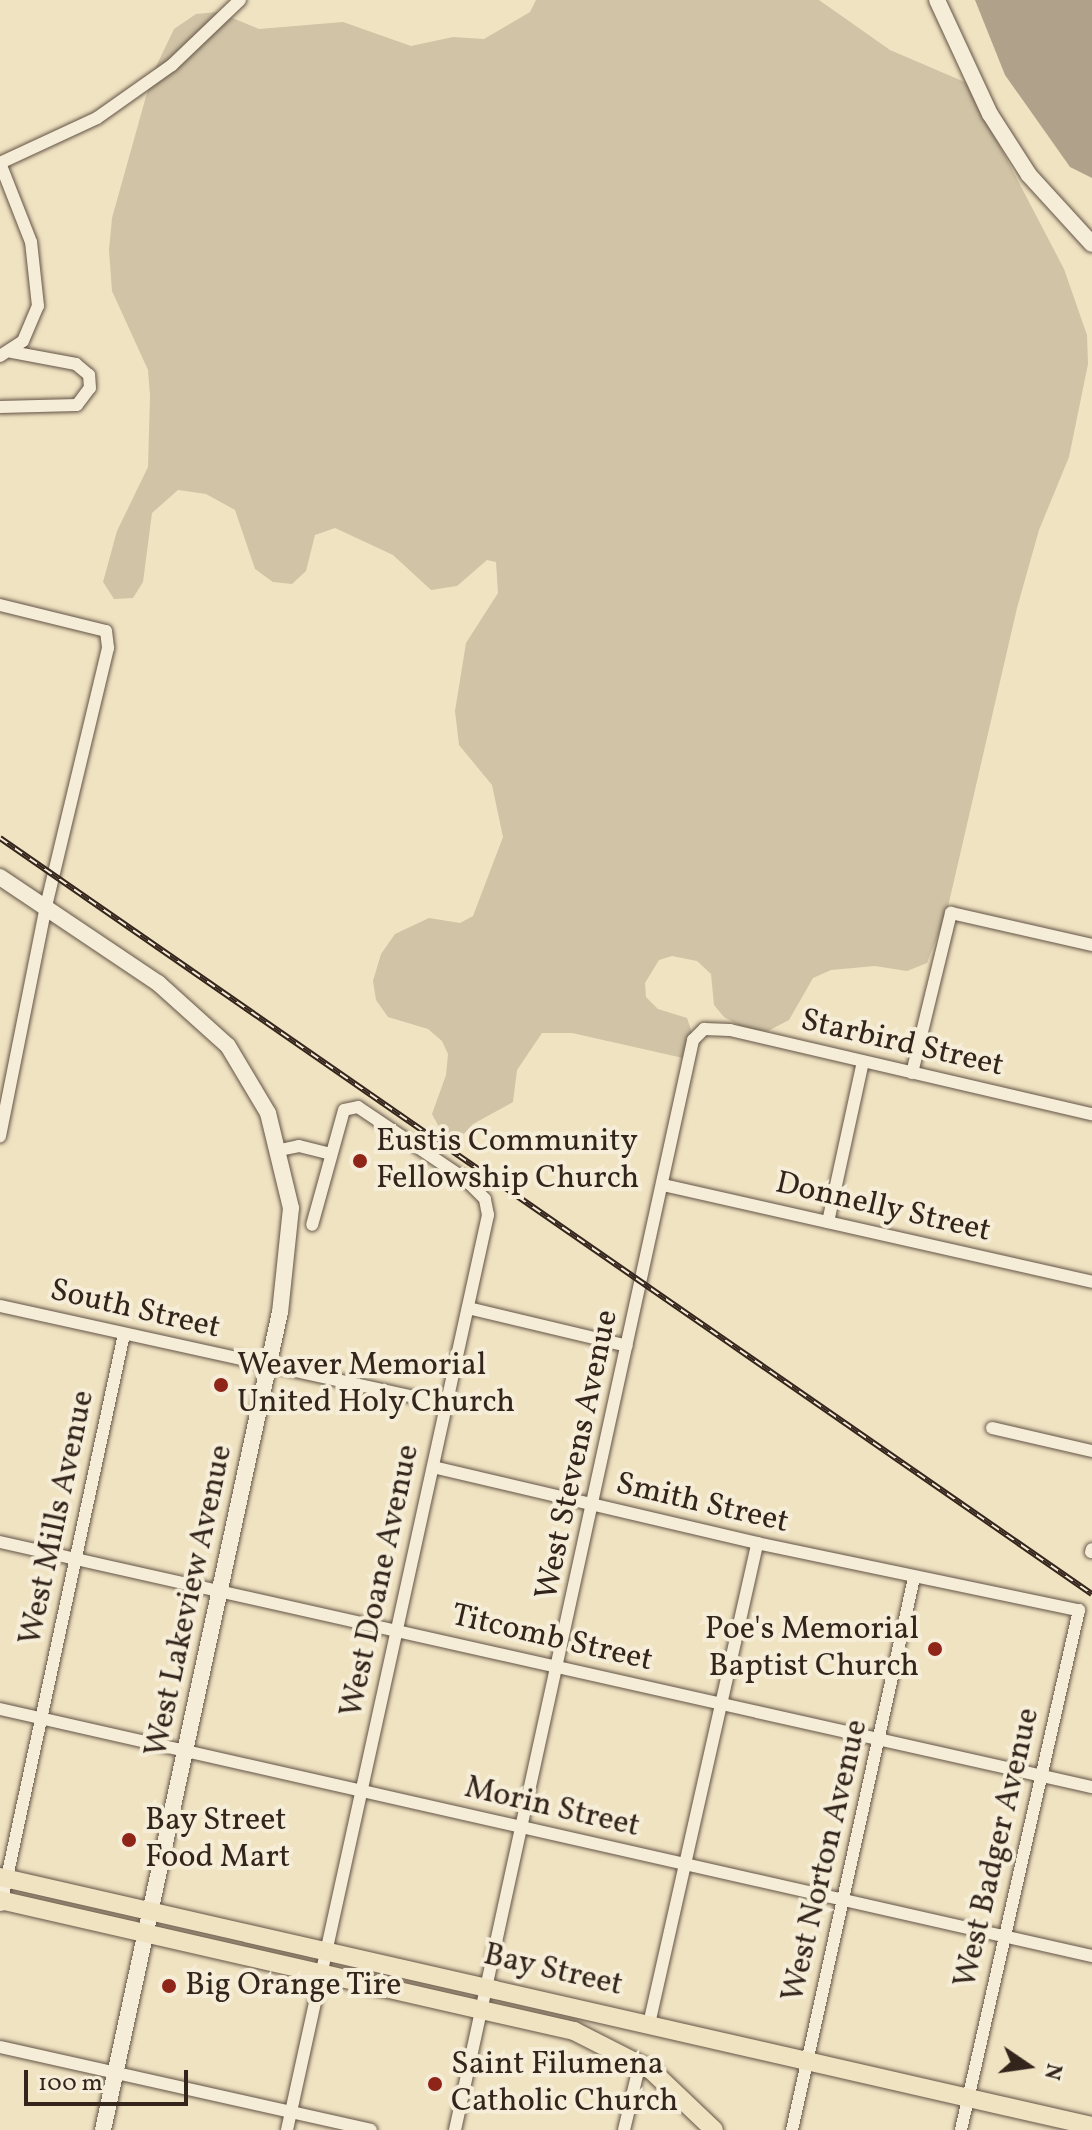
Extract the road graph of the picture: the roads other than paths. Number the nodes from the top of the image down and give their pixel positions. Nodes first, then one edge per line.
1 (240, 0) edge
2 (937, 0) edge
3 (0, 163) edge
4 (1092, 244) edge
5 (5, 354) edge
6 (0, 407) edge
7 (0, 605) edge
8 (0, 877) edge
9 (46, 906) junction
10 (1092, 945) edge
11 (701, 1030) joint
12 (863, 1062) junction
13 (912, 1073) junction
14 (1092, 1114) edge
15 (0, 1136) edge
16 (280, 1150) junction
17 (331, 1154) junction
18 (663, 1185) junction
19 (828, 1222) junction
20 (312, 1225) dead end
21 (1092, 1282) edge
22 (0, 1306) edge
23 (468, 1308) junction
24 (124, 1334) junction
25 (627, 1346) junction
26 (269, 1367) junction
27 (447, 1404) junction
28 (992, 1428) dead end
29 (1092, 1451) edge
30 (433, 1467) junction
31 (593, 1506) junction
32 (0, 1542) edge
33 (757, 1543) junction
34 (76, 1559) junction
35 (914, 1578) junction
36 (221, 1592) junction
37 (1079, 1610) joint
38 (398, 1631) junction
39 (558, 1667) junction
40 (720, 1705) junction
41 (0, 1709) edge
42 (41, 1718) junction
43 (880, 1740) junction
44 (187, 1752) junction
45 (1041, 1775) junction
46 (1092, 1787) edge
47 (362, 1791) junction
48 (523, 1828) junction
49 (684, 1864) junction
50 (3, 1878) edge
51 (843, 1900) junction
52 (1, 1903) edge
53 (151, 1912) junction
54 (147, 1933) junction
55 (1003, 1936) junction
56 (327, 1951) junction
57 (1092, 1956) edge
58 (322, 1973) junction
59 (488, 1988) junction
60 (483, 2009) junction
61 (649, 2024) junction
62 (0, 2047) edge
63 (808, 2062) junction
64 (640, 2063) junction
65 (116, 2072) junction
66 (968, 2099) junction
67 (291, 2113) junction
68 (1092, 2126) edge
69 (103, 2130) edge
70 (287, 2130) edge
71 (371, 2130) edge
72 (455, 2130) edge
73 (624, 2130) edge
74 (714, 2130) edge
75 (792, 2130) edge
76 (961, 2130) edge

1 - 3 street
2 - 4 street
3 - 5 street
5 - 6 street
7 - 9 street
8 - 9 street, West Lakeview Avenue
9 - 15 street
9 - 16 street, West Lakeview Avenue
10 - 13 street
11 - 12 street, Starbird Street
11 - 18 street, West Stevens Avenue
12 - 13 street, Starbird Street
12 - 19 street
13 - 14 street, Starbird Street
16 - 17 street
16 - 26 street, West Lakeview Avenue
17 - 20 street
17 - 23 street, West Doane Avenue
18 - 19 street, Donnelly Street
18 - 25 street, West Stevens Avenue
19 - 21 street, Donnelly Street
22 - 24 street, South Street
23 - 25 street
23 - 27 street, West Doane Avenue
24 - 26 street, South Street
24 - 34 street, West Mills Avenue
25 - 31 street, West Stevens Avenue
26 - 27 street, South Street
26 - 36 street, West Lakeview Avenue
27 - 30 street, West Doane Avenue
28 - 29 street
30 - 31 street, Smith Street
30 - 38 street, West Doane Avenue
31 - 33 street, Smith Street
31 - 39 street, West Stevens Avenue
32 - 34 street, Titcomb Street
33 - 35 street, Smith Street
33 - 40 street
34 - 36 street, Titcomb Street
34 - 42 street, West Mills Avenue
35 - 37 street, Smith Street
35 - 43 street, West Norton Avenue
36 - 38 street, Titcomb Street
36 - 44 street, West Lakeview Avenue
37 - 45 street, West Badger Avenue
38 - 39 street, Titcomb Street
38 - 47 street, West Doane Avenue
39 - 40 street, Titcomb Street
39 - 48 street, West Stevens Avenue
40 - 43 street, Titcomb Street
40 - 49 street
41 - 42 street, Morin Street
42 - 44 street, Morin Street
42 - 50 street, West Mills Avenue
43 - 45 street, Titcomb Street
43 - 51 street, West Norton Avenue
44 - 47 street, Morin Street
44 - 53 street, West Lakeview Avenue
45 - 46 street, Titcomb Street
45 - 55 street, West Badger Avenue
47 - 48 street, Morin Street
47 - 56 street, West Doane Avenue
48 - 49 street, Morin Street
48 - 59 street, West Stevens Avenue
49 - 51 street, Morin Street
49 - 61 street
50 - 52 street, West Mills Avenue
50 - 53 main road, Bay Street
51 - 55 street, Morin Street
51 - 63 street, West Norton Avenue
52 - 54 main road, Bay Street
53 - 54 street, West Lakeview Avenue
53 - 56 main road, Bay Street
54 - 58 main road, Bay Street
54 - 65 street, West Lakeview Avenue
55 - 57 street, Morin Street
55 - 66 street, West Badger Avenue
56 - 58 street, West Doane Avenue
56 - 59 main road, Bay Street
58 - 60 main road, Bay Street
58 - 67 street, West Doane Avenue
59 - 60 street, West Stevens Avenue
59 - 61 main road, Bay Street
60 - 64 main road, Bay Street
60 - 72 street, West Stevens Avenue
61 - 63 main road, Bay Street
62 - 65 street
63 - 66 main road, Bay Street
63 - 75 street, West Norton Avenue
64 - 73 street
64 - 74 main road, Bay Street
65 - 67 street
65 - 69 street, West Lakeview Avenue
66 - 68 main road, Bay Street
66 - 76 street, West Badger Avenue
67 - 70 street, West Doane Avenue
67 - 71 street

